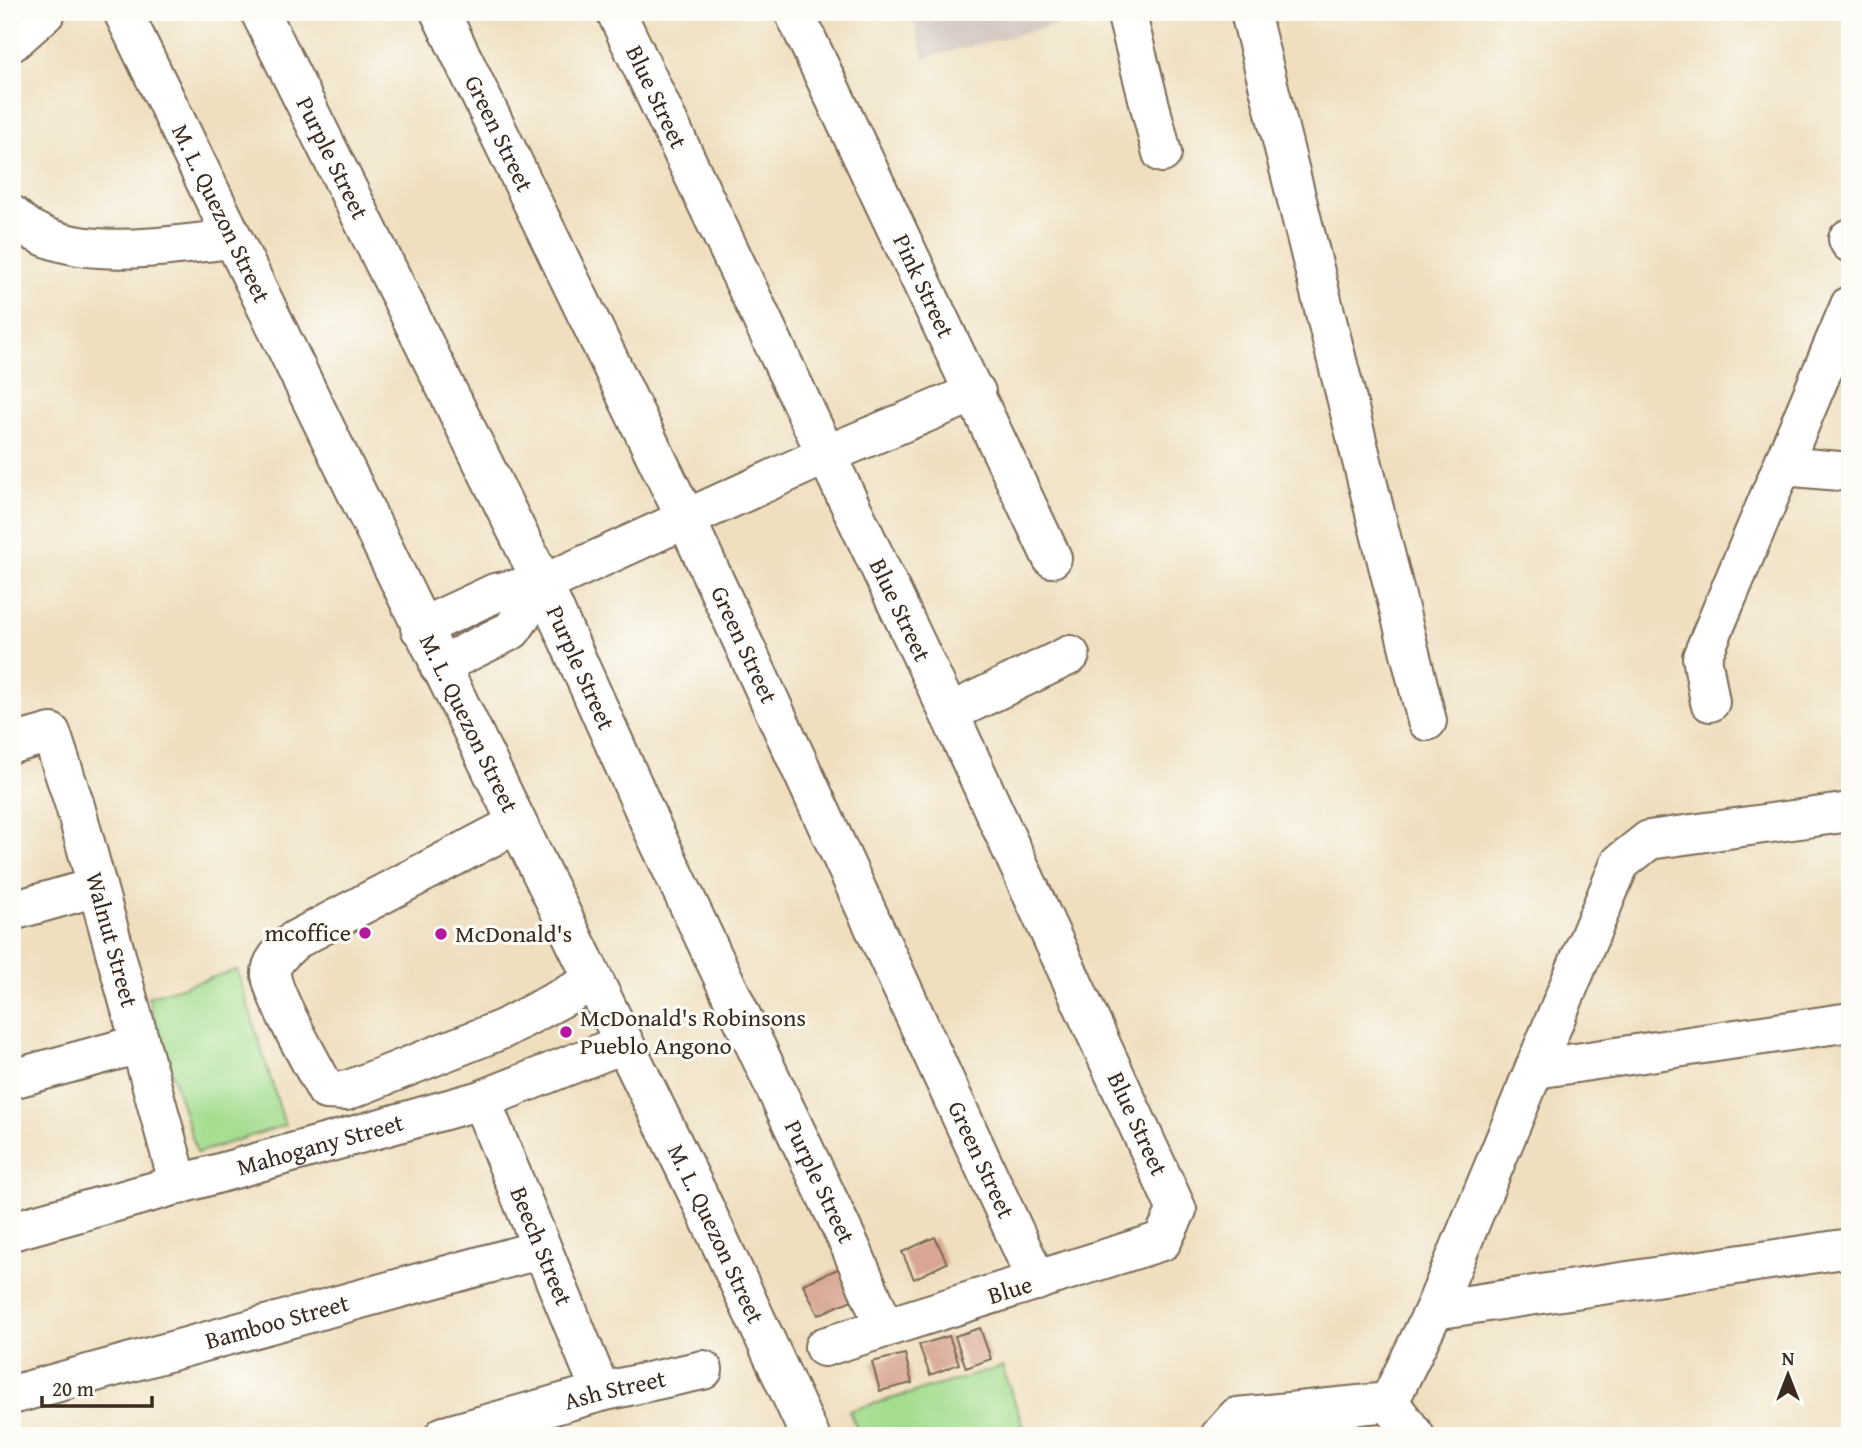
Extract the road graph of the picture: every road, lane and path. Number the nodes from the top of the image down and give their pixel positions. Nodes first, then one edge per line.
1 (46, 12) edge
2 (124, 12) edge
3 (260, 12) edge
4 (440, 12) edge
5 (616, 12) edge
6 (794, 12) edge
7 (1126, 12) edge
8 (1250, 12) edge
9 (12, 42) edge
10 (1162, 153) dead end
11 (12, 215) edge
12 (232, 239) junction
13 (1850, 305) edge
14 (976, 392) junction
15 (828, 454) junction
16 (1783, 466) junction
17 (1850, 472) edge
18 (687, 521) junction
19 (1052, 558) dead end
20 (543, 584) junction
21 (420, 628) junction
22 (1070, 655) dead end
23 (439, 666) junction
24 (1710, 702) dead end
25 (949, 713) junction
26 (1427, 720) dead end
27 (12, 744) edge
28 (1850, 812) edge
29 (516, 824) junction
30 (97, 887) junction
31 (12, 911) edge
32 (593, 982) junction
33 (1850, 1022) edge
34 (140, 1044) junction
35 (623, 1044) junction
36 (1536, 1069) junction
37 (12, 1079) edge
38 (481, 1100) junction
39 (179, 1185) junction
40 (1177, 1210) joint
41 (12, 1231) edge
42 (1850, 1248) edge
43 (542, 1249) junction
44 (1037, 1281) junction
45 (1434, 1310) junction
46 (886, 1328) junction
47 (824, 1347) dead end
48 (703, 1370) dead end
49 (601, 1392) junction
50 (12, 1395) edge
51 (1389, 1402) junction
52 (1205, 1435) edge
53 (444, 1436) edge
54 (810, 1436) edge
55 (1415, 1436) edge

1 - 9 street
2 - 12 street, M. L. Quezon Street
3 - 20 street, Purple Street
4 - 18 street, Green Street
5 - 15 street, Blue Street
6 - 14 street, Pink Street
7 - 10 street
8 - 26 street
11 - 12 street
12 - 21 street, M. L. Quezon Street
13 - 16 street
14 - 15 street
14 - 19 street, Pink Street
15 - 18 street
15 - 25 street, Blue Street
16 - 17 street
16 - 24 street
18 - 20 street
18 - 44 street, Green Street
20 - 21 street
20 - 23 street
20 - 46 street, Purple Street
21 - 23 street, M. L. Quezon Street
22 - 25 street
23 - 29 street, M. L. Quezon Street
25 - 40 street, Blue Street
27 - 30 street, Walnut Street
28 - 36 street
29 - 32 street, M. L. Quezon Street
29 - 32 street
30 - 31 street
30 - 34 street, Walnut Street
32 - 35 street, M. L. Quezon Street
33 - 36 street
34 - 37 street
34 - 39 street, Walnut Street
35 - 38 street, Mahogany Street
35 - 54 street, M. L. Quezon Street
36 - 45 street
38 - 39 street, Mahogany Street
38 - 43 street, Beech Street
39 - 41 street, Mahogany Street
40 - 44 street, Blue
42 - 45 street
43 - 49 street, Beech Street
43 - 50 street, Bamboo Street
44 - 46 street, Blue
45 - 51 street
46 - 47 street, Blue
48 - 49 street, Ash Street
49 - 53 street, Ash Street
51 - 52 street
51 - 55 street

